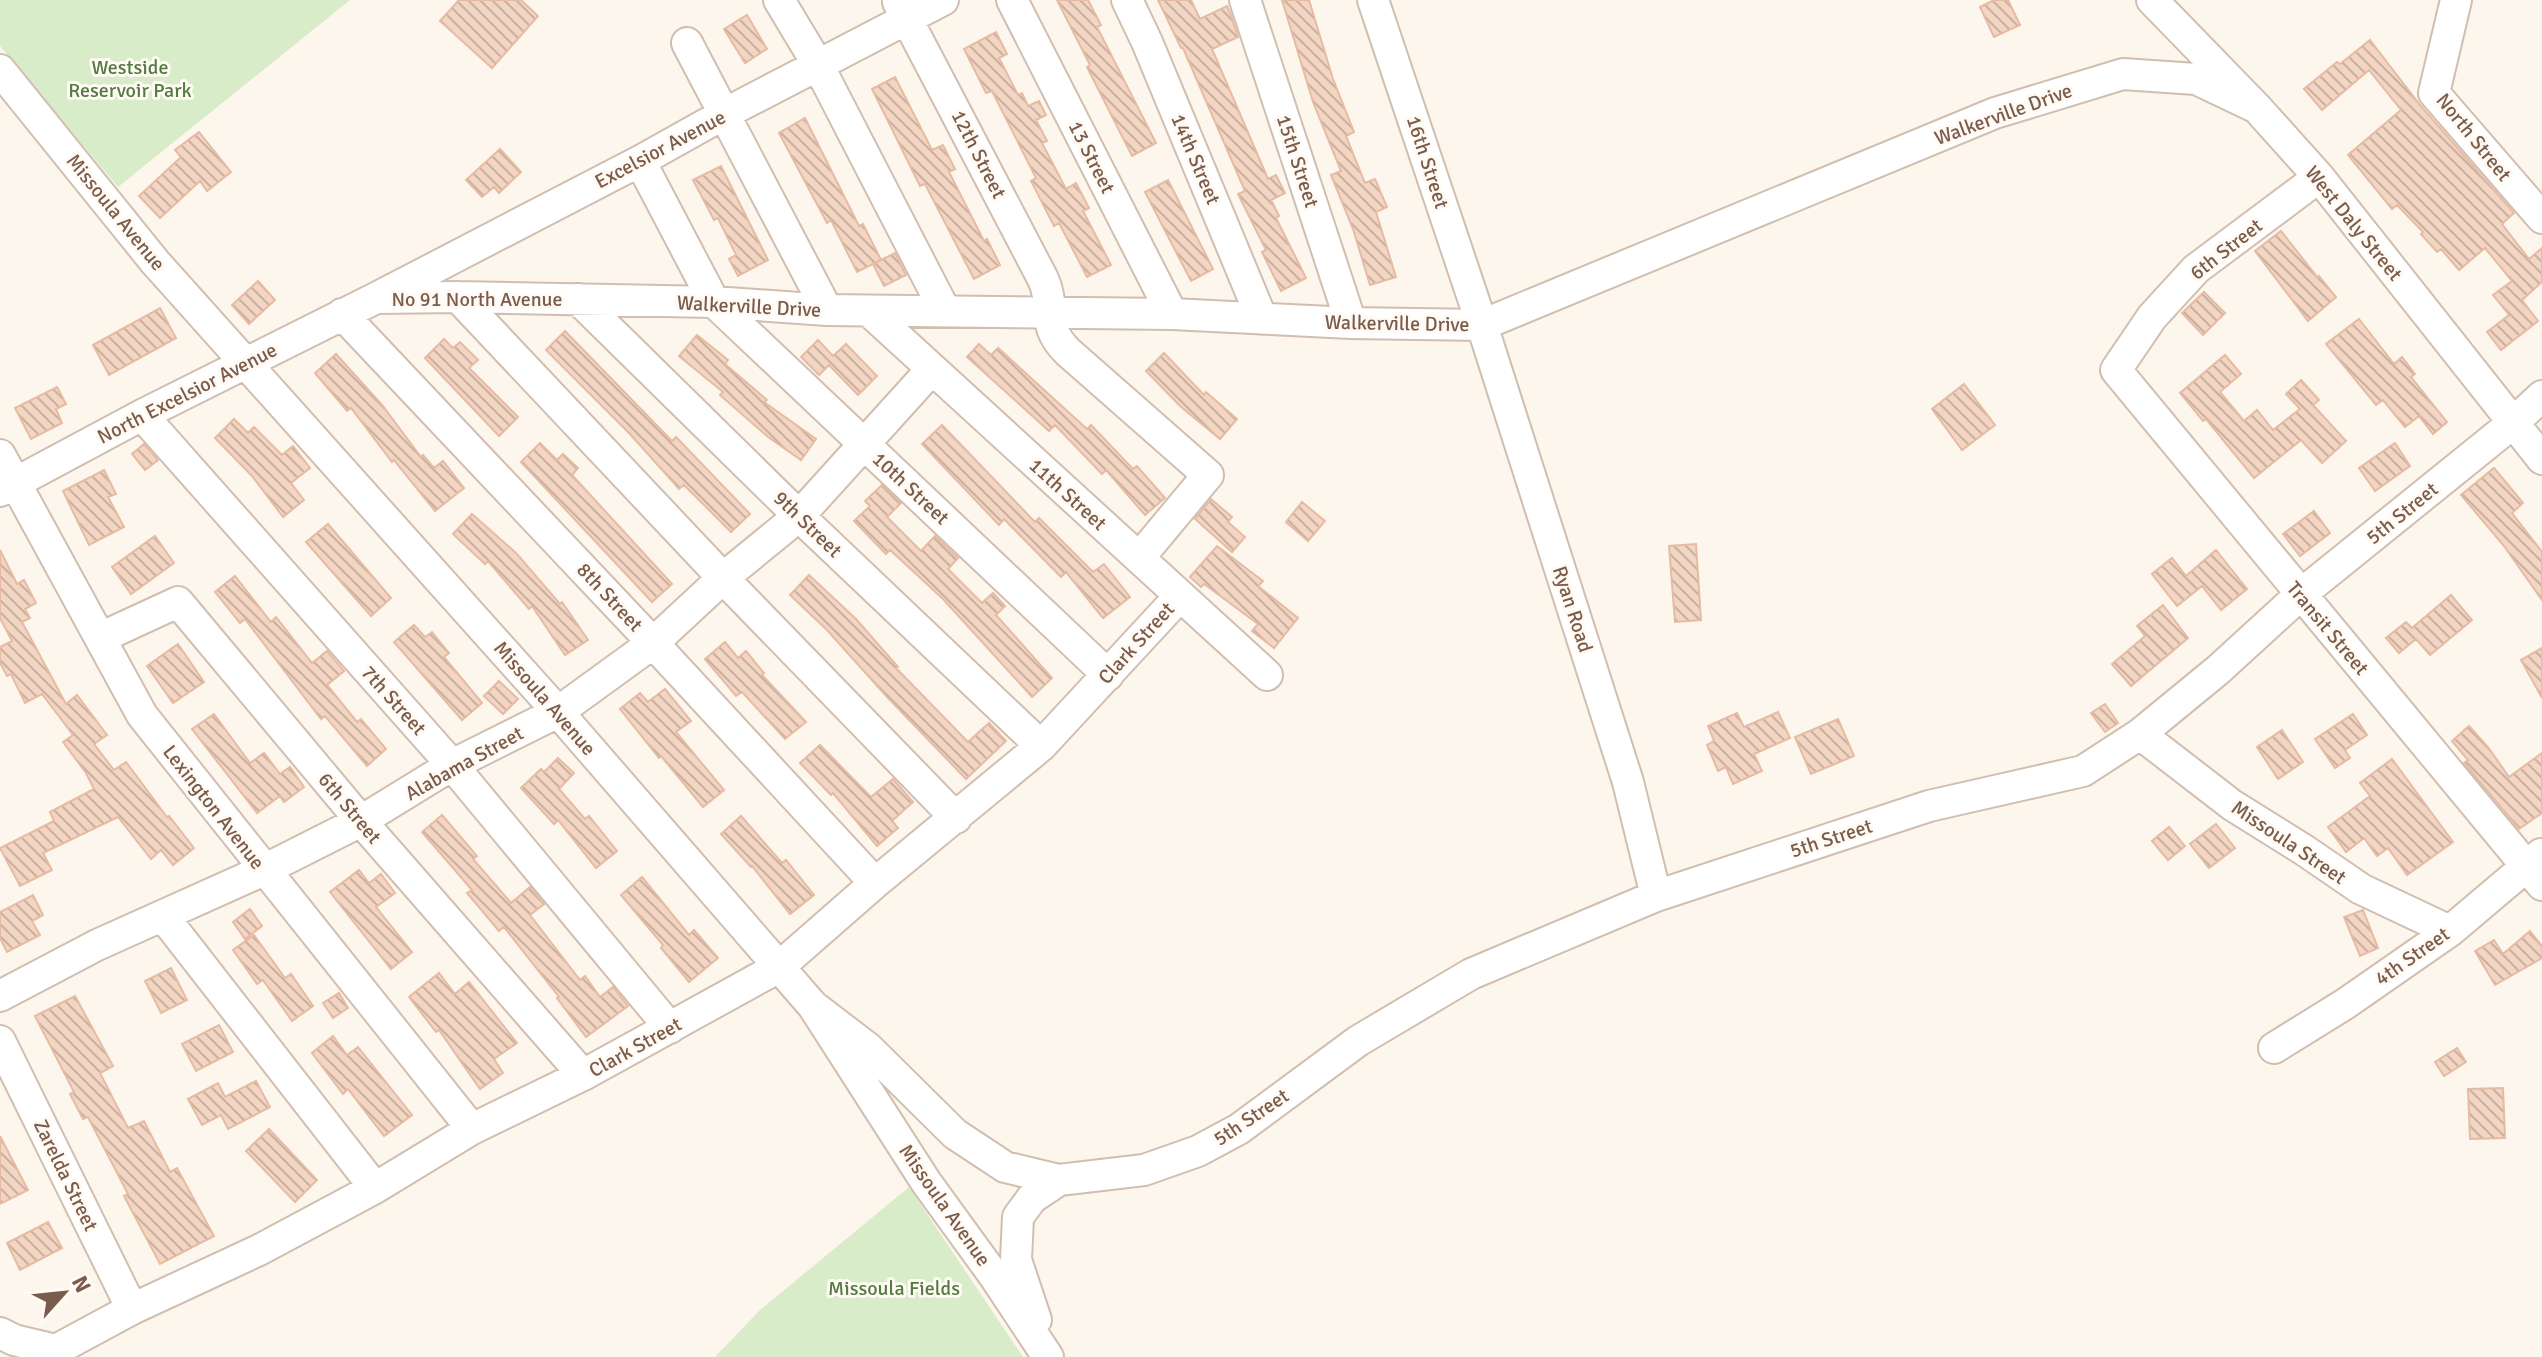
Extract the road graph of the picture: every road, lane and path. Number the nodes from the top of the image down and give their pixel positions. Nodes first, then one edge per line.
1 (779, 0) edge
2 (943, 0) edge
3 (1012, 0) edge
4 (1127, 0) edge
5 (1245, 0) edge
6 (1373, 0) edge
7 (2456, 0) edge
8 (2168, 4) edge
9 (903, 9) edge
10 (687, 43) dead end
11 (818, 65) junction
12 (0, 70) edge
13 (2257, 108) junction
14 (724, 114) junction
15 (640, 161) junction
16 (2319, 177) junction
17 (2542, 218) edge
18 (458, 297) junction
19 (376, 298) junction
20 (578, 299) junction
21 (714, 302) junction
22 (827, 310) junction
23 (945, 311) junction
24 (870, 312) junction
25 (1049, 312) junction
26 (342, 314) junction
27 (1172, 314) junction
28 (1262, 319) junction
29 (1351, 323) junction
30 (1482, 325) junction
31 (246, 363) junction
32 (932, 369) junction
33 (2116, 370) joint
34 (2542, 396) edge
35 (142, 415) junction
36 (2513, 423) junction
37 (864, 444) junction
38 (0, 455) edge
39 (2542, 459) edge
40 (8, 487) edge
41 (799, 516) junction
42 (1139, 558) junction
43 (723, 578) junction
44 (2300, 595) junction
45 (1180, 596) junction
46 (100, 638) junction
47 (653, 643) junction
48 (1108, 675) junction
49 (1267, 675) dead end
50 (558, 712) junction
51 (2140, 734) junction
52 (1041, 746) junction
53 (452, 765) junction
54 (956, 818) junction
55 (361, 821) junction
56 (2537, 868) edge
57 (264, 870) junction
58 (875, 883) junction
59 (1656, 896) junction
60 (163, 916) junction
61 (2450, 931) junction
62 (779, 967) junction
63 (0, 996) edge
64 (813, 1006) junction
65 (670, 1028) junction
66 (0, 1041) edge
67 (2274, 1048) dead end
68 (583, 1075) junction
69 (472, 1129) junction
70 (1059, 1180) junction
71 (375, 1188) junction
72 (132, 1309) junction
73 (0, 1333) edge
74 (1048, 1357) edge

1 - 11 street
2 - 9 street, Excelsior Avenue
3 - 27 street, 13 Street
4 - 28 street, 14th Street
5 - 29 street, 15th Street
6 - 30 street, 16th Street
7 - 17 street, North Street
8 - 13 street, West Daly Street
9 - 11 street, Excelsior Avenue
9 - 25 street, 12th Street
10 - 14 street
11 - 14 street, Excelsior Avenue
11 - 23 street
12 - 31 street, Missoula Avenue
13 - 16 street, West Daly Street
13 - 30 street, Walkerville Drive
14 - 15 street, Excelsior Avenue
14 - 22 street
15 - 19 street, Excelsior Avenue
15 - 21 street, 10th Street
16 - 33 street, 6th Street
16 - 36 street, West Daly Street
18 - 19 street, No 91 North Avenue
18 - 20 street, No 91 North Avenue
18 - 43 street
19 - 26 street, North Excelsior Avenue
20 - 21 street, Walkerville Drive
20 - 41 street, 9th Street
21 - 22 street, Walkerville Drive
21 - 37 street, 10th Street
22 - 24 street, Walkerville Drive
23 - 24 street, Walkerville Drive
23 - 25 street, Walkerville Drive
24 - 32 street, 11th Street
25 - 27 street, Walkerville Drive
25 - 42 street
26 - 31 street, North Excelsior Avenue
26 - 47 street, 8th Street
27 - 28 street, Walkerville Drive
28 - 29 street, Walkerville Drive
29 - 30 street, Walkerville Drive
30 - 59 street, Ryan Road
31 - 35 street, North Excelsior Avenue
31 - 50 street, Missoula Avenue
32 - 37 street, Alabama Street
32 - 42 street, 11th Street
33 - 44 street, Transit Street
34 - 36 street, 5th Street
35 - 40 street, North Excelsior Avenue
35 - 53 street, 7th Street
36 - 39 street, West Daly Street
36 - 44 street, 5th Street
37 - 41 street, Alabama Street
37 - 48 street, 10th Street
38 - 40 street, Lexington Avenue
40 - 46 street, Lexington Avenue
41 - 43 street, Alabama Street
41 - 52 street, 9th Street
42 - 45 street, 11th Street
43 - 47 street, Alabama Street
43 - 54 street
44 - 51 street, 5th Street
44 - 56 street, Transit Street
45 - 48 street, Clark Street
45 - 49 street, 11th Street
46 - 55 street, 6th Street
46 - 57 street, Lexington Avenue
47 - 50 street, Alabama Street
47 - 58 street, 8th Street
48 - 52 street, Clark Street
50 - 53 street, Alabama Street
50 - 62 street, Missoula Avenue
51 - 59 street, 5th Street
51 - 61 street, Missoula Street
52 - 54 street, Clark Street
53 - 55 street, Alabama Street
53 - 65 street, 7th Street
54 - 58 street, Clark Street
55 - 57 street, Alabama Street
55 - 68 street, 6th Street
56 - 61 street, 4th Street
57 - 60 street, Alabama Street
57 - 69 street, Lexington Avenue
58 - 62 street, Clark Street
59 - 70 street, 5th Street
60 - 63 street, Alabama Street
60 - 71 street
61 - 67 street, 4th Street
62 - 64 street, Missoula Avenue
62 - 65 street, Clark Street
64 - 70 street, 5th Street
64 - 74 street, Missoula Avenue
65 - 68 street, Clark Street
66 - 72 street, Zarelda Street
68 - 69 street, Clark Street
69 - 71 street, Clark Street
70 - 74 street
71 - 72 street, Clark Street
72 - 73 street, Clark Street

